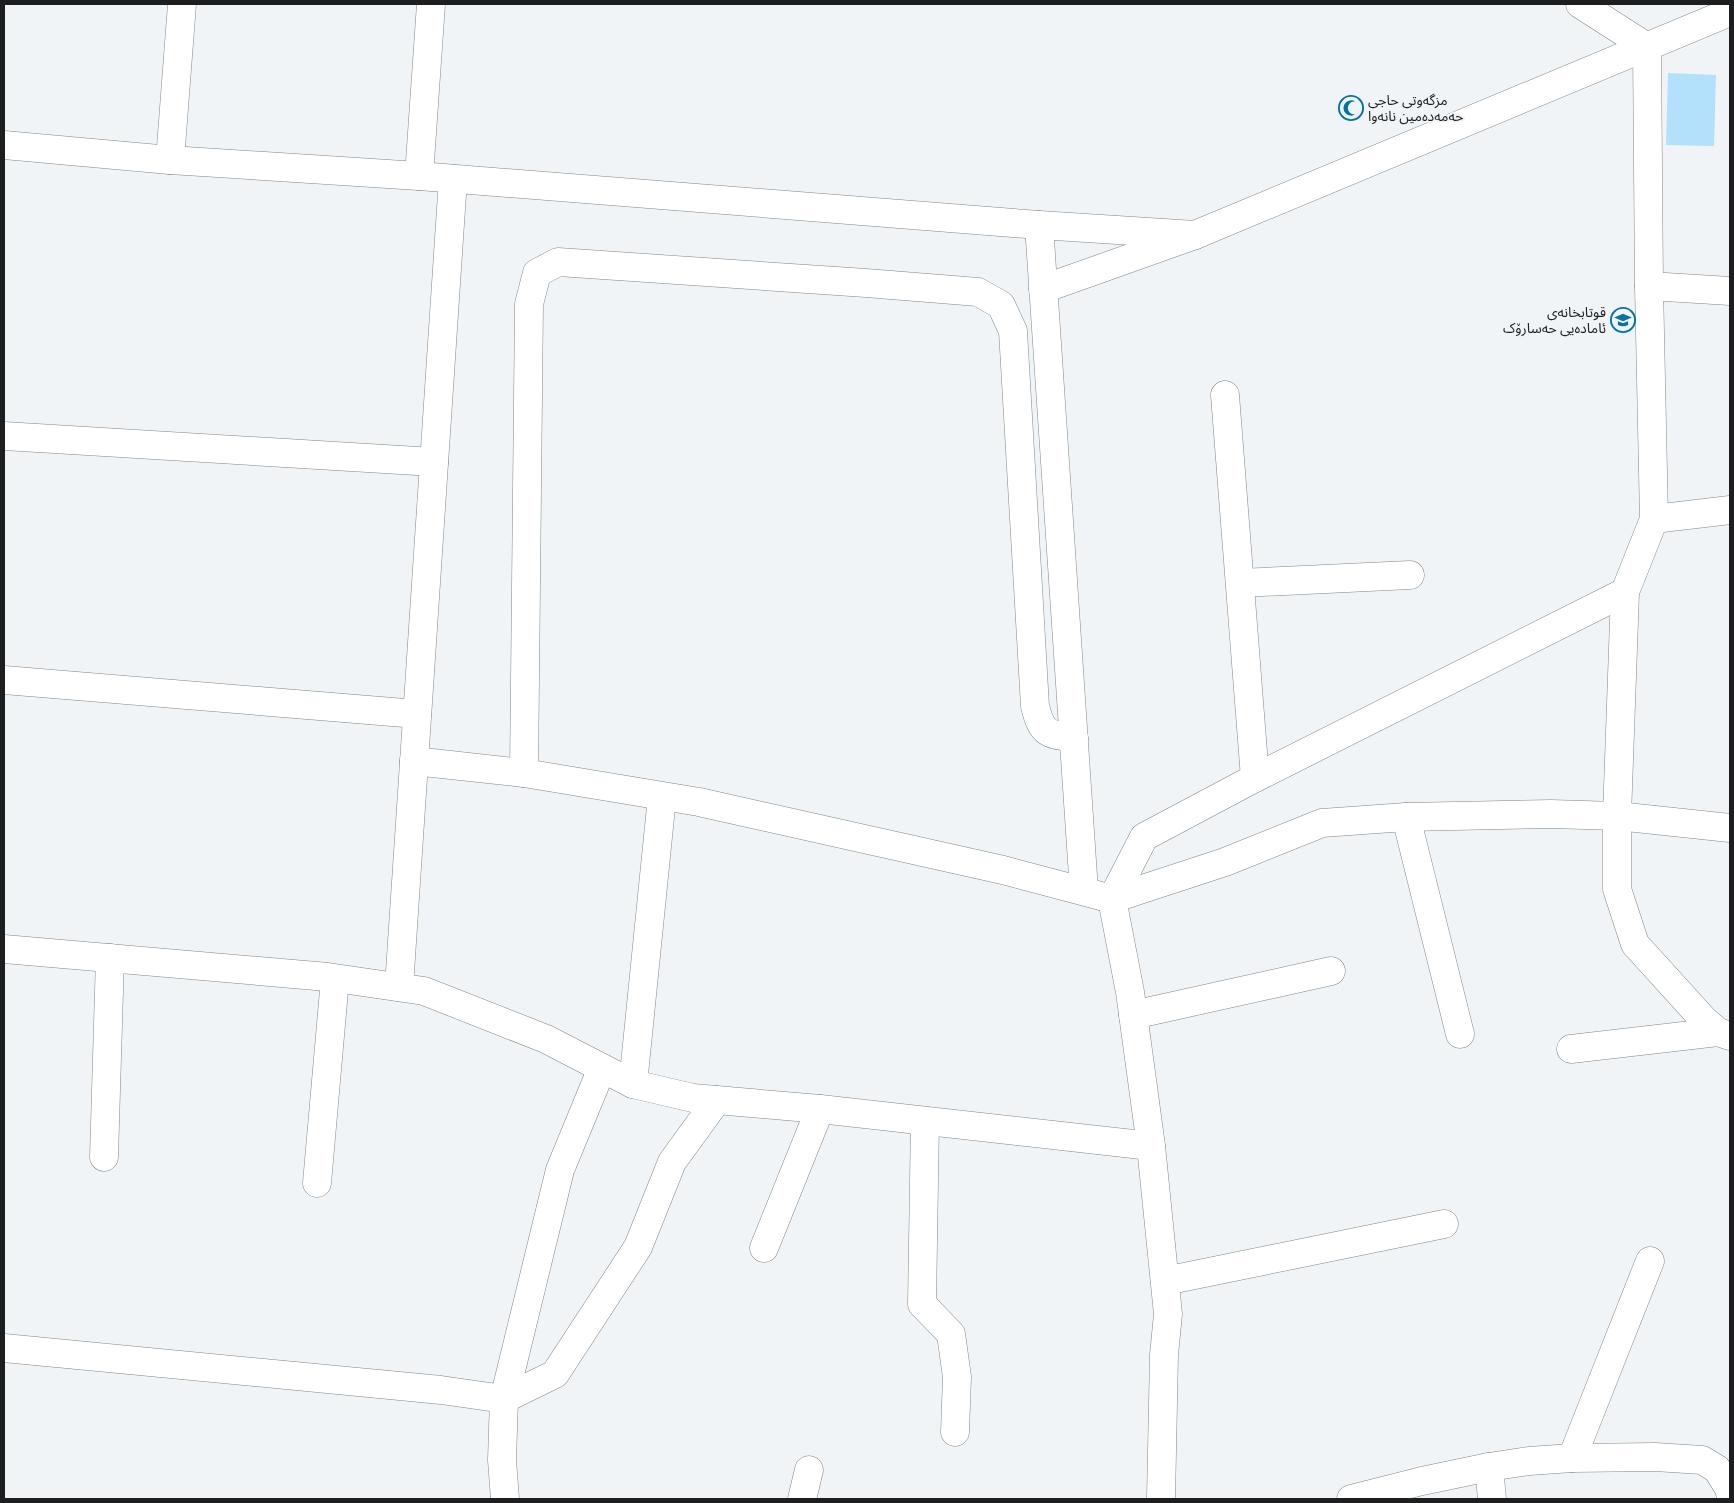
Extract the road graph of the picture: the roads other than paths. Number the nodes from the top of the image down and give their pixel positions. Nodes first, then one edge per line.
1 (182, 4) edge
2 (431, 4) edge
3 (1580, 4) edge
4 (1730, 12) edge
5 (1647, 46) junction
6 (4, 145) edge
7 (170, 160) junction
8 (419, 176) junction
9 (452, 179) junction
10 (1039, 225) junction
11 (1195, 235) junction
12 (1649, 286) junction
13 (1044, 289) junction
14 (1730, 291) edge
15 (1225, 394) dead end
16 (4, 436) edge
17 (434, 462) junction
18 (1730, 510) edge
19 (1654, 519) junction
20 (1410, 575) dead end
21 (1241, 583) junction
22 (1625, 592) junction
23 (4, 680) edge
24 (417, 714) junction
25 (1074, 738) junction
26 (414, 761) junction
27 (524, 773) junction
28 (1255, 778) junction
29 (662, 797) junction
30 (1617, 816) junction
31 (1406, 817) junction
32 (1730, 828) edge
33 (1084, 891) junction
34 (1112, 898) junction
35 (4, 949) edge
36 (110, 958) junction
37 (1331, 971) dead end
38 (335, 978) junction
39 (399, 987) junction
40 (1133, 1016) junction
41 (1460, 1034) dead end
42 (1724, 1034) edge
43 (1571, 1049) dead end
44 (602, 1068) junction
45 (633, 1084) junction
46 (717, 1100) junction
47 (820, 1109) junction
48 (925, 1121) junction
49 (1151, 1146) junction
50 (104, 1157) dead end
51 (317, 1182) dead end
52 (1444, 1224) dead end
53 (764, 1248) dead end
54 (1650, 1261) dead end
55 (1165, 1281) junction
56 (4, 1348) edge
57 (504, 1399) junction
58 (955, 1432) dead end
59 (1572, 1458) junction
60 (1489, 1467) junction
61 (809, 1470) dead end
62 (1730, 1494) edge
63 (505, 1499) edge
64 (802, 1499) edge
65 (1161, 1499) edge
66 (1351, 1499) edge
67 (1492, 1499) edge

1 - 7 street
2 - 8 street
3 - 5 street
4 - 5 street
5 - 11 street
5 - 12 street
6 - 7 street
7 - 8 street
8 - 9 street
9 - 10 street
9 - 17 street
10 - 11 street
10 - 13 street
11 - 13 street
12 - 14 street
12 - 19 street
13 - 25 street
15 - 21 street
16 - 17 street
17 - 24 street
18 - 19 street
19 - 22 street
20 - 21 street
21 - 28 street
22 - 28 street
22 - 30 street
23 - 24 street
24 - 26 street
25 - 27 street
25 - 33 street
26 - 27 street
26 - 39 street
27 - 29 street
28 - 34 street
29 - 33 street
29 - 45 street
30 - 31 street
30 - 32 street
30 - 42 street
31 - 34 street
31 - 41 street
33 - 34 street
34 - 40 street
35 - 36 street
36 - 38 street
36 - 50 street
37 - 40 street
38 - 39 street
38 - 51 street
39 - 44 street
40 - 49 street
42 - 43 street
44 - 45 street
44 - 57 street
45 - 46 street
46 - 47 street
46 - 57 street
47 - 48 street
47 - 53 street
48 - 49 street
48 - 58 street
49 - 55 street
52 - 55 street
54 - 59 street
55 - 65 street
56 - 57 street
57 - 63 street
59 - 60 street
59 - 62 street
60 - 66 street
60 - 67 street
61 - 64 street

